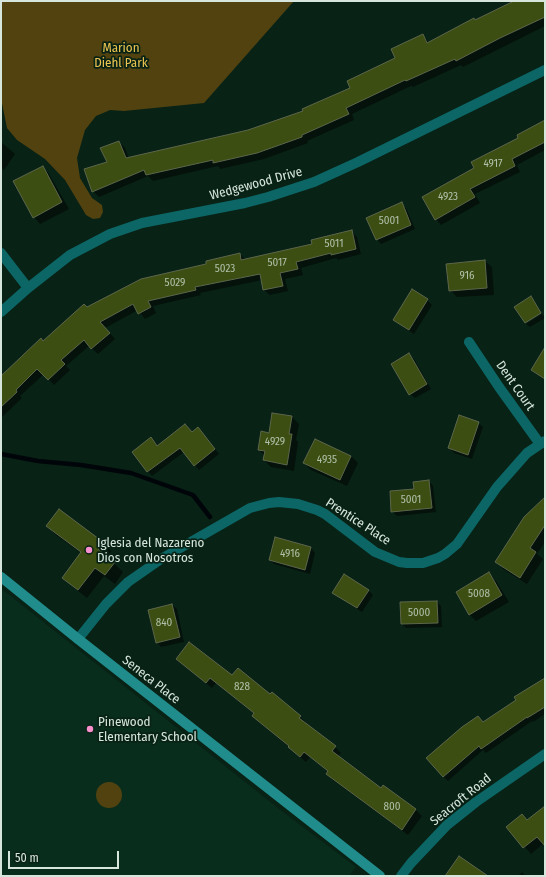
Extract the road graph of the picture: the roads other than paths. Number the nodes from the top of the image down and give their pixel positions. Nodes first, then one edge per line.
1 (545, 70) edge
2 (1, 253) edge
3 (28, 288) junction
4 (1, 312) edge
5 (469, 342) dead end
6 (543, 442) edge
7 (1, 577) edge
8 (78, 639) junction
9 (545, 754) edge
10 (380, 876) edge
11 (401, 876) edge

1 - 3 street, Wedgewood Drive
2 - 3 street
3 - 4 street, Wedgewood Drive
5 - 6 street, Dent Court
6 - 8 street, Prentice Place
7 - 8 street, Seneca Place
8 - 10 street, Seneca Place
9 - 11 street, Seacroft Road

